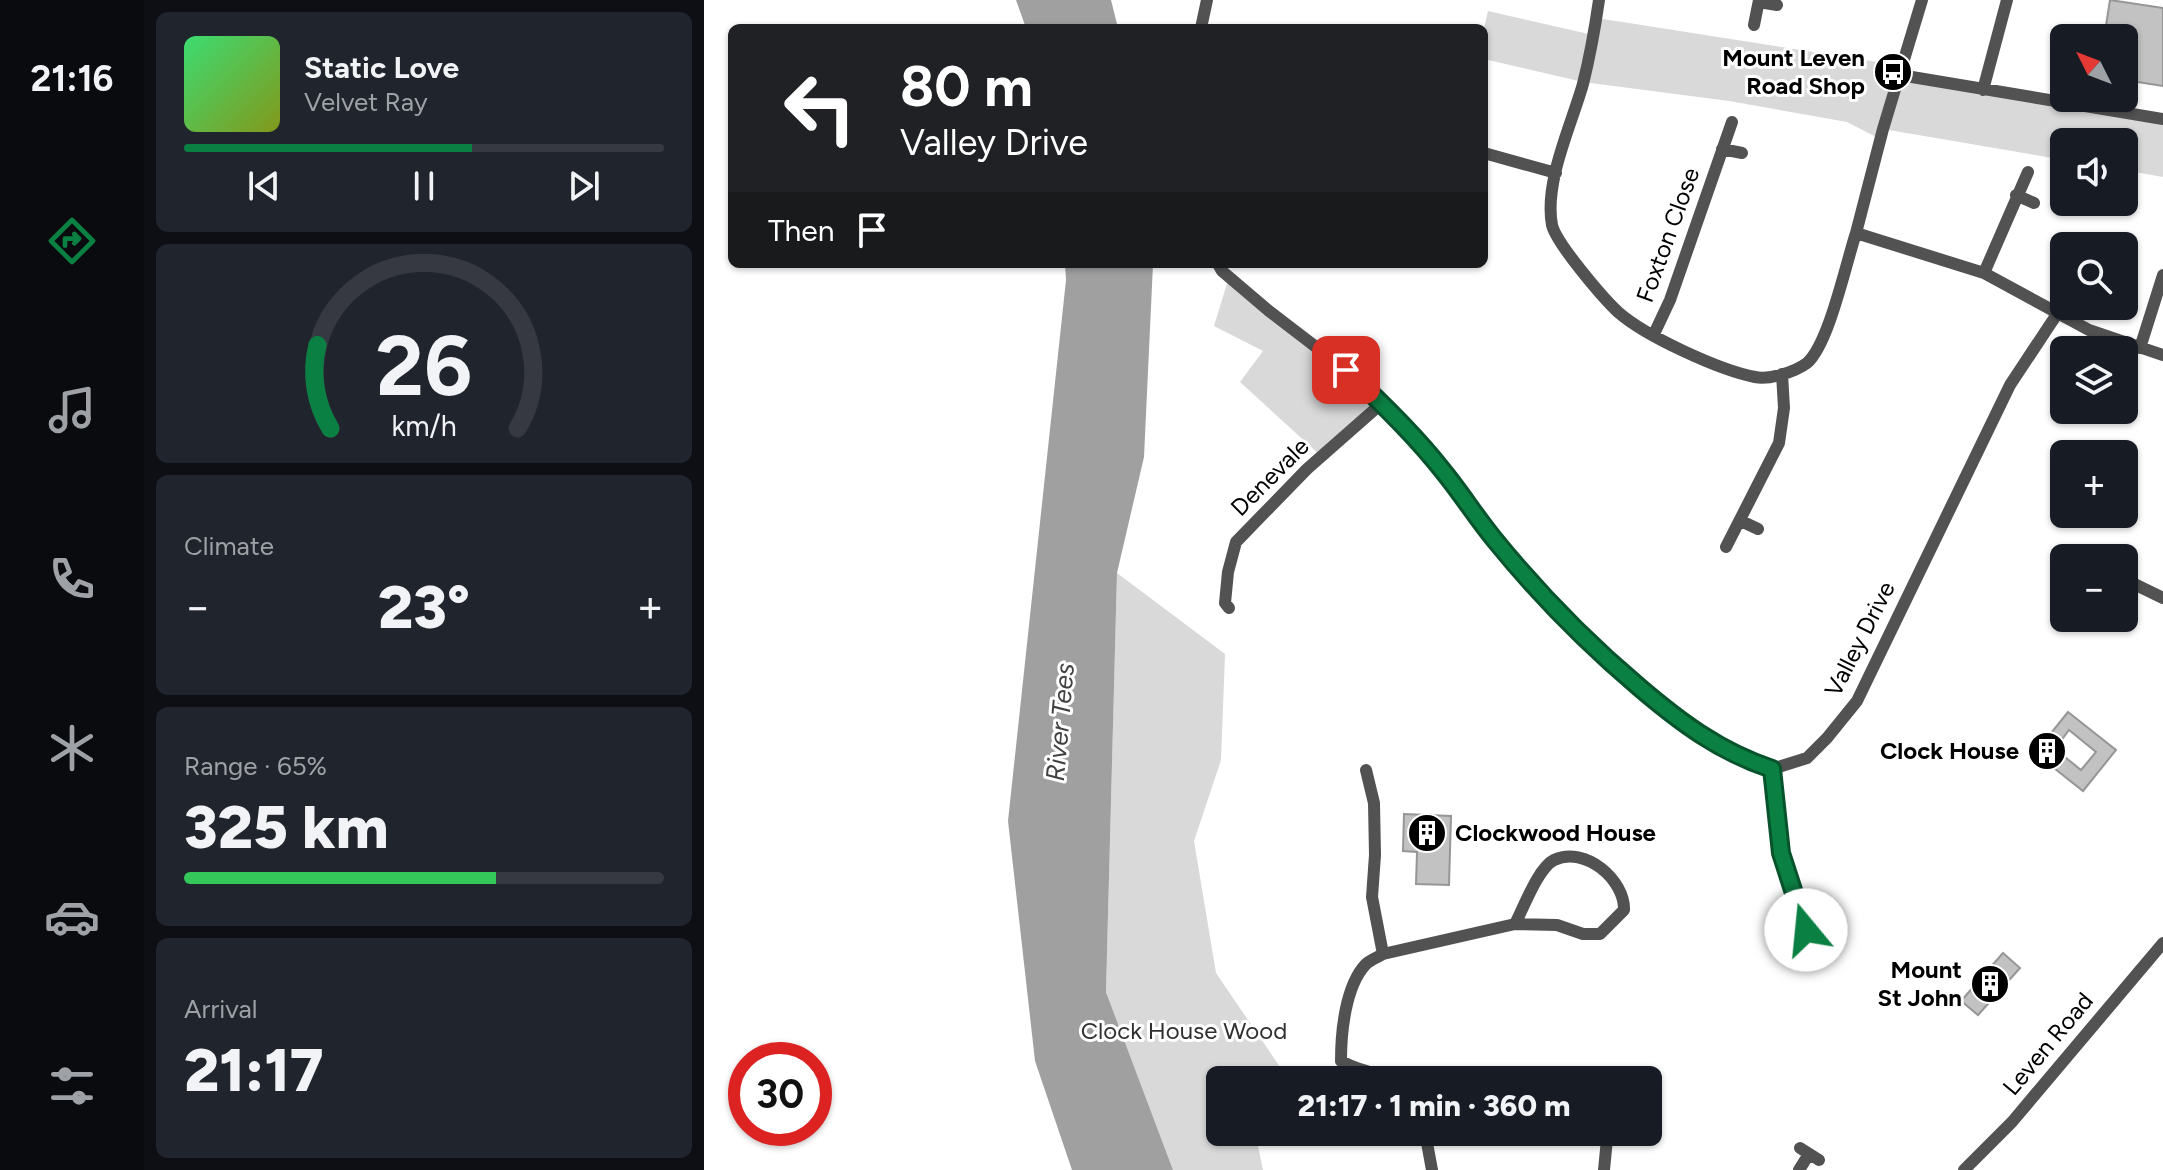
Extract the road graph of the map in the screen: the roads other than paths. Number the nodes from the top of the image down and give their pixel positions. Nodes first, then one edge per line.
1 (1207, 0) edge
2 (1599, 0) edge
3 (1922, 0) edge
4 (2007, 0) edge
5 (1759, 1) edge
6 (1777, 5) dead end
7 (1202, 24) edge
8 (1754, 25) dead end
9 (1900, 75) junction
10 (1983, 90) junction
11 (2163, 119) edge
12 (1732, 122) dead end
13 (1722, 149) junction
14 (1742, 153) dead end
15 (1488, 154) edge
16 (2028, 172) dead end
17 (1556, 173) junction
18 (2016, 195) junction
19 (2034, 203) dead end
20 (1856, 233) junction
21 (1220, 268) edge
22 (1984, 273) junction
23 (2163, 275) edge
24 (2050, 310) edge
25 (2053, 320) edge
26 (2069, 320) edge
27 (1654, 334) junction
28 (2140, 348) junction
29 (2163, 355) edge
30 (1782, 374) junction
31 (1382, 403) junction
32 (1741, 521) junction
33 (1758, 529) dead end
34 (1726, 547) dead end
35 (2138, 586) edge
36 (2163, 598) edge
37 (1231, 605) dead end
38 (1772, 769) junction
39 (1363, 776) dead end
40 (1515, 924) junction
41 (1822, 926) dead end
42 (2163, 943) edge
43 (1383, 954) junction
44 (1351, 1066) edge
45 (1428, 1146) edge
46 (1606, 1146) edge
47 (1809, 1154) dead end
48 (1432, 1170) edge
49 (1604, 1170) edge
50 (1799, 1170) edge
51 (1964, 1170) edge

1 - 7 street
2 - 17 street
3 - 9 street
4 - 10 street
5 - 6 street
5 - 8 street
9 - 10 street
9 - 20 street
10 - 11 street
12 - 13 street, Foxton Close
13 - 14 street, Foxton Close
13 - 27 street, Foxton Close
15 - 17 street
16 - 18 street
17 - 27 street
18 - 19 street
18 - 22 street
20 - 22 street
20 - 30 street
21 - 31 street
22 - 24 street
23 - 28 street
25 - 38 street, Valley Drive
26 - 28 street
27 - 30 street
28 - 29 street
30 - 32 street
31 - 37 street, Denevale
31 - 38 street
32 - 33 street
32 - 34 street
35 - 36 street
38 - 41 street
39 - 43 street
40 - 40 street
40 - 43 street
42 - 51 street, Leven Road
43 - 44 street
45 - 48 street
46 - 49 street
47 - 50 street

